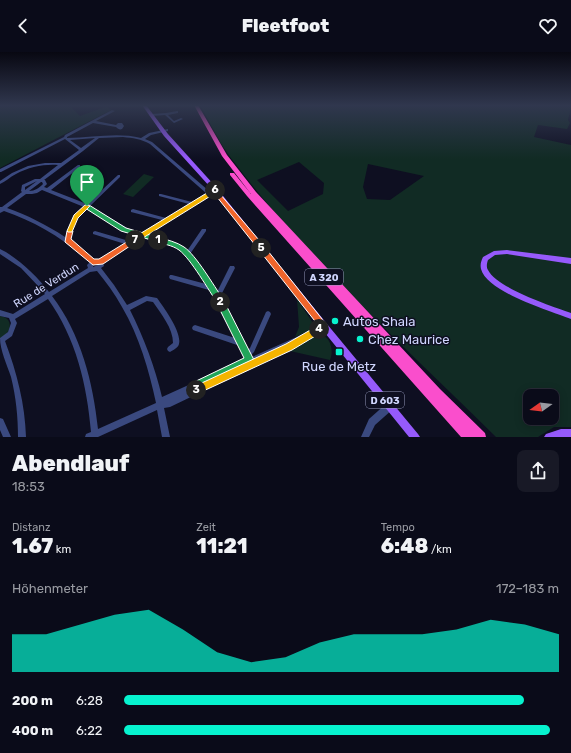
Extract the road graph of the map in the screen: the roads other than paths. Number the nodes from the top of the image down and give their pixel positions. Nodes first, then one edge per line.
1 (90, 123) edge
2 (102, 123) edge
3 (158, 123) edge
4 (202, 123) edge
5 (206, 123) edge
6 (119, 125) dead end
7 (164, 131) junction
8 (98, 137) junction
9 (143, 138) junction
10 (66, 139) junction
11 (82, 150) junction
12 (62, 164) junction
13 (79, 166) dead end
14 (0, 171) edge
15 (119, 176) dead end
16 (2, 178) edge
17 (42, 180) junction
18 (0, 183) edge
19 (42, 188) junction
20 (48, 190) junction
21 (212, 190) junction
22 (25, 192) junction
23 (161, 195) dead end
24 (192, 203) junction
25 (87, 206) junction
26 (1, 209) edge
27 (133, 211) dead end
28 (167, 220) junction
29 (204, 230) dead end
30 (95, 233) dead end
31 (142, 235) junction
32 (67, 240) junction
33 (129, 243) junction
34 (0, 251) edge
35 (188, 254) junction
36 (571, 261) edge
37 (93, 262) junction
38 (99, 265) junction
39 (232, 268) dead end
40 (90, 269) junction
41 (172, 277) dead end
42 (213, 289) junction
43 (49, 294) junction
44 (217, 297) junction
45 (126, 309) junction
46 (0, 313) edge
47 (268, 314) dead end
48 (571, 316) edge
49 (12, 318) junction
50 (324, 326) junction
51 (195, 328) dead end
52 (1, 341) edge
53 (241, 341) junction
54 (170, 349) dead end
55 (250, 360) junction
56 (160, 405) junction
57 (390, 406) junction
58 (0, 422) edge
59 (571, 432) edge
60 (93, 436) edge
61 (7, 437) edge
62 (22, 437) edge
63 (166, 437) edge
64 (365, 437) edge
65 (415, 437) edge
66 (468, 437) edge
67 (481, 437) edge
68 (549, 437) edge

1 - 10 street
2 - 6 street
3 - 7 main road, D 603
4 - 66 highway, A 320
5 - 67 highway, A 320
7 - 9 street
7 - 21 main road, D 603
8 - 9 street
8 - 10 street
8 - 11 street
9 - 21 street
10 - 11 street
10 - 14 street
11 - 12 street
12 - 16 street
12 - 17 street
13 - 20 street
15 - 25 street
16 - 18 street
17 - 19 street
17 - 22 street
19 - 20 street
19 - 22 street
20 - 25 street
21 - 24 street, Rue de Verdun
21 - 50 main road, D 603
22 - 26 street
23 - 24 street
24 - 28 street, Rue de Verdun
25 - 31 street
25 - 32 street
26 - 32 street
27 - 28 street
28 - 31 street, Rue de Verdun
29 - 35 street
30 - 33 street
31 - 33 street, Rue de Verdun
31 - 35 street
32 - 37 street
33 - 38 street, Rue de Verdun
34 - 43 street
35 - 42 street
36 - 48 main road
37 - 38 street, Rue de Verdun
37 - 40 street, Rue de Verdun
38 - 40 street, Rue de Verdun
38 - 45 street
39 - 44 street
40 - 43 street, Rue de Verdun
41 - 42 street
42 - 44 street
43 - 49 street, Rue de Verdun
43 - 60 street
44 - 53 street
45 - 54 street
45 - 56 street
46 - 49 street
47 - 55 street
49 - 52 street
50 - 55 street
50 - 57 main road, D 603
51 - 53 street
52 - 62 street
53 - 55 street
55 - 56 street
56 - 60 street
56 - 63 street
57 - 64 street
57 - 65 main road, D 603
58 - 61 street
59 - 68 main road

